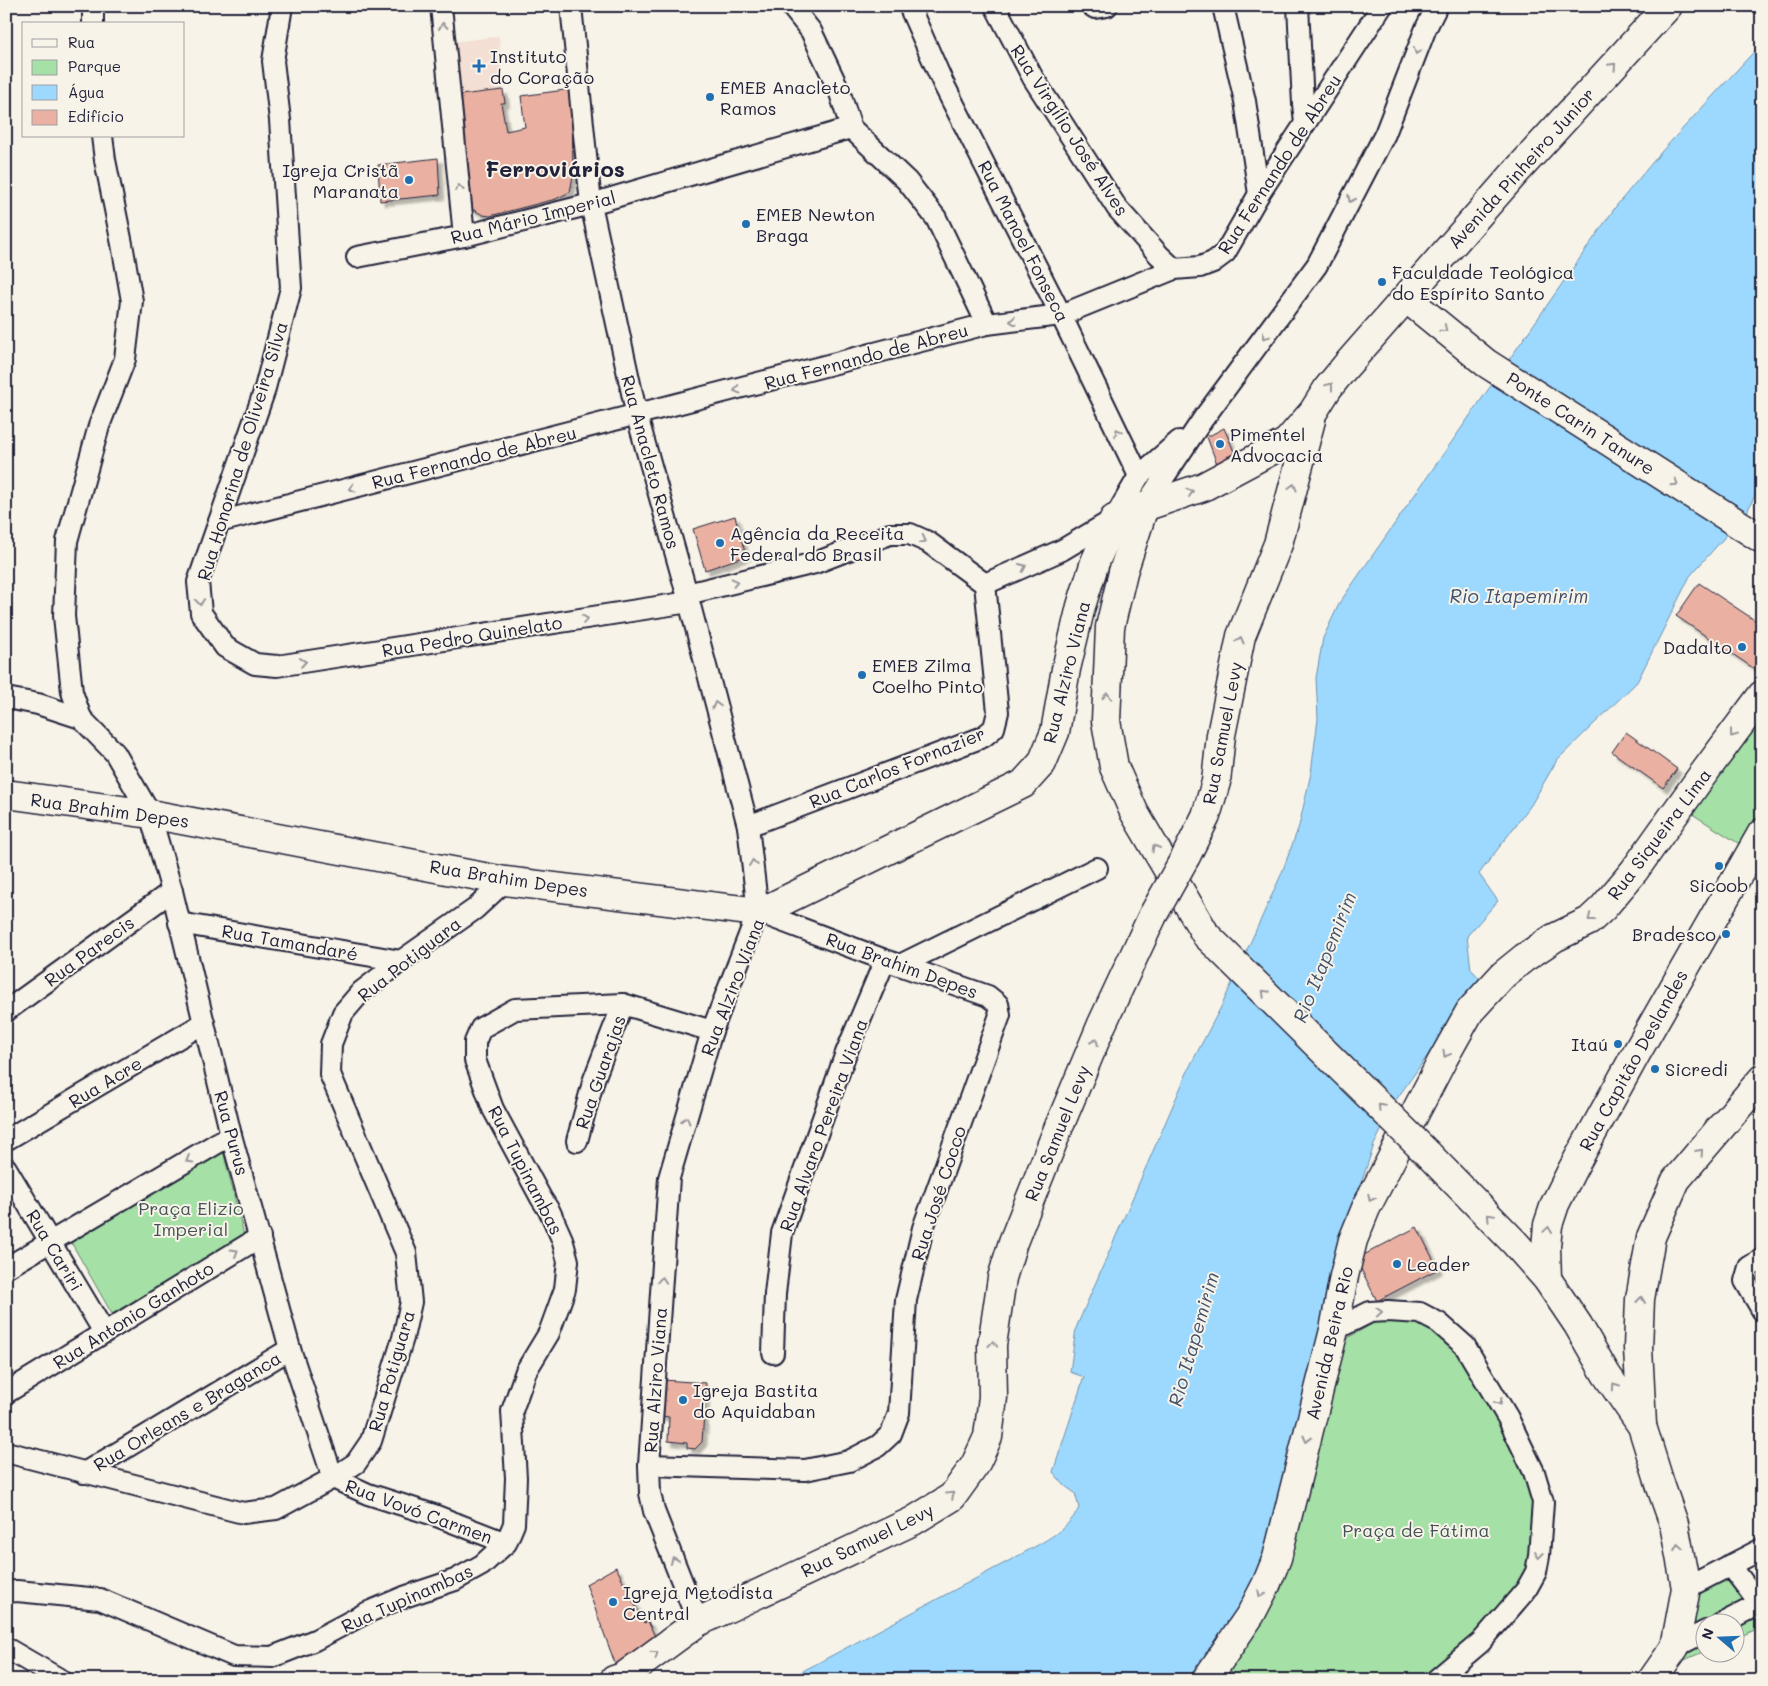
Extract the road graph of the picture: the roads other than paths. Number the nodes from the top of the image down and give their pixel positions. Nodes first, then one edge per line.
1 (93, 6) edge
2 (282, 6) edge
3 (441, 6) edge
4 (571, 6) edge
5 (790, 6) edge
6 (909, 6) edge
7 (995, 6) edge
8 (1092, 6) edge
9 (1107, 6) edge
10 (1223, 6) edge
11 (1298, 6) edge
12 (1382, 6) edge
13 (1437, 6) edge
14 (1668, 6) edge
15 (93, 22) edge
16 (1305, 123) junction
17 (851, 128) junction
18 (102, 138) edge
19 (1259, 194) junction
20 (591, 204) junction
21 (464, 236) junction
22 (356, 257) dead end
23 (1174, 269) junction
24 (1406, 298) junction
25 (1061, 315) junction
26 (987, 324) junction
27 (1313, 412) junction
28 (637, 416) junction
29 (1203, 420) junction
30 (1139, 476) junction
31 (1144, 507) junction
32 (1114, 520) junction
33 (219, 522) junction
34 (1762, 539) edge
35 (985, 584) junction
36 (688, 598) junction
37 (255, 664) joint
38 (1762, 695) edge
39 (6, 698) edge
40 (81, 718) junction
41 (6, 794) edge
42 (150, 814) junction
43 (748, 826) junction
44 (1756, 842) edge
45 (1097, 868) dead end
46 (505, 881) junction
47 (172, 891) junction
48 (758, 912) junction
49 (179, 923) junction
50 (401, 961) junction
51 (892, 962) junction
52 (623, 1004) junction
53 (998, 1004) joint
54 (6, 1010) edge
55 (1470, 1011) joint
56 (204, 1023) junction
57 (712, 1031) junction
58 (1762, 1079) edge
59 (231, 1135) junction
60 (6, 1140) edge
61 (576, 1141) dead end
62 (6, 1168) edge
63 (260, 1237) junction
64 (50, 1242) junction
65 (1762, 1259) edge
66 (6, 1268) edge
67 (1547, 1279) junction
68 (1762, 1310) edge
69 (1334, 1330) junction
70 (104, 1332) junction
71 (290, 1350) junction
72 (773, 1353) dead end
73 (6, 1393) edge
74 (1642, 1426) junction
75 (6, 1452) edge
76 (649, 1464) junction
77 (84, 1473) junction
78 (333, 1478) junction
79 (506, 1543) junction
80 (1762, 1549) edge
81 (1730, 1565) junction
82 (1686, 1588) junction
83 (6, 1592) edge
84 (1761, 1605) edge
85 (1742, 1614) edge
86 (698, 1622) junction
87 (1696, 1636) edge
88 (1675, 1647) junction
89 (6, 1648) edge
90 (61, 1680) edge
91 (614, 1680) edge
92 (1206, 1680) edge
93 (1436, 1680) edge
94 (1652, 1680) edge
95 (1668, 1680) edge

1 - 15 street
2 - 33 street, Rua Honorina de Oliveira Silva
21 -> 3 street
4 - 20 street, Rua Anacleto Ramos
5 - 17 street
6 - 25 street, Rua Manoel Fonseca
7 - 23 street, Rua Virgílio José Alves
8 - 9 street
10 - 19 street
11 - 16 street
12 - 16 street, Rua Fernando de Abreu
13 -> 29 street
24 -> 14 main road, Avenida Pinheiro Junior
16 - 19 street, Rua Fernando de Abreu
17 - 20 street, Rua Mário Imperial
17 - 26 street
18 - 40 street
19 - 23 street, Rua Fernando de Abreu
20 - 21 street, Rua Mário Imperial
20 - 28 street, Rua Anacleto Ramos
21 - 22 street, Rua Mário Imperial
23 - 25 street, Rua Fernando de Abreu
27 -> 24 main road, Avenida Pinheiro Junior
24 -> 34 main road, Ponte Carin Tanure
25 -> 26 street, Rua Fernando de Abreu
30 -> 25 street, Rua Manoel Fonseca
26 -> 28 street, Rua Fernando de Abreu
31 -> 27 main road, Avenida Pinheiro Junior
86 -> 27 main road, Rua Samuel Levy, bridge
28 -> 33 street, Rua Fernando de Abreu
28 - 36 street, Rua Anacleto Ramos
29 - 30 street
29 - 31 street
30 - 32 street
31 - 32 main road, Avenida Pinheiro Junior
67 -> 31 main road, bridge
35 -> 32 street
32 - 48 main road, Rua Alziro Viana
33 -> 37 street, Rua Honorina de Oliveira Silva
36 -> 35 street, Rua Pedro Quinelato
35 - 43 street, Rua Carlos Fornazier
37 -> 36 street, Rua Pedro Quinelato
43 -> 36 street, Rua Anacleto Ramos
38 -> 55 main road, Rua Siqueira Lima
39 - 40 street
40 - 42 street, Rua Purus
41 - 42 main road, Rua Brahim Depes
42 - 46 main road, Rua Brahim Depes
42 - 47 street, Rua Purus
48 -> 43 street, Rua Anacleto Ramos
67 -> 44 main road, Rua Capitão Deslandes
45 - 51 street
46 - 48 main road, Rua Brahim Depes
46 - 50 street, Rua Potiguara
47 - 49 street, Rua Purus
47 - 54 street, Rua Parecis
48 - 51 street, Rua Brahim Depes
48 - 57 street, Rua Alziro Viana
49 - 50 street, Rua Tamandaré
49 - 56 street, Rua Purus
50 - 78 street, Rua Potiguara
51 - 53 street, Rua Brahim Depes
51 - 72 street, Rua Alvaro Pereira Viana
52 - 57 street, Rua Tupinambas
52 - 61 street, Rua Guarajas
52 - 79 street, Rua Tupinambas
53 - 76 street, Rua José Cocco
55 -> 69 main road, Avenida Beira Rio
56 - 59 street, Rua Purus
56 - 60 street, Rua Acre
76 -> 57 street, Rua Alziro Viana
74 -> 58 main road
59 - 63 street, Rua Purus
59 -> 64 street
62 - 64 street, Rua Cariri
70 -> 63 street, Rua Antonio Ganhoto
63 - 71 street, Rua Purus
64 - 66 street
64 - 70 street, Rua Cariri
65 - 68 street
74 -> 67 main road
69 -> 92 main road, Avenida Beira Rio
69 -> 93 street
70 - 73 street, Rua Antonio Ganhoto
71 - 77 street, Rua Orleans e Braganca
71 - 78 street, Rua Purus
82 -> 74 main road
75 - 77 street, Rua Potiguara
86 -> 76 street, Rua Alziro Viana
77 - 78 street, Rua Potiguara
78 - 79 street, Rua Vovó Carmen
79 - 83 street, Rua Tupinambas
80 - 81 street
81 - 82 street
81 - 84 street
82 - 88 main road
84 - 85 street
91 -> 86 main road, Rua Samuel Levy
87 - 88 street
88 - 94 main road
88 - 95 street
89 - 90 street

